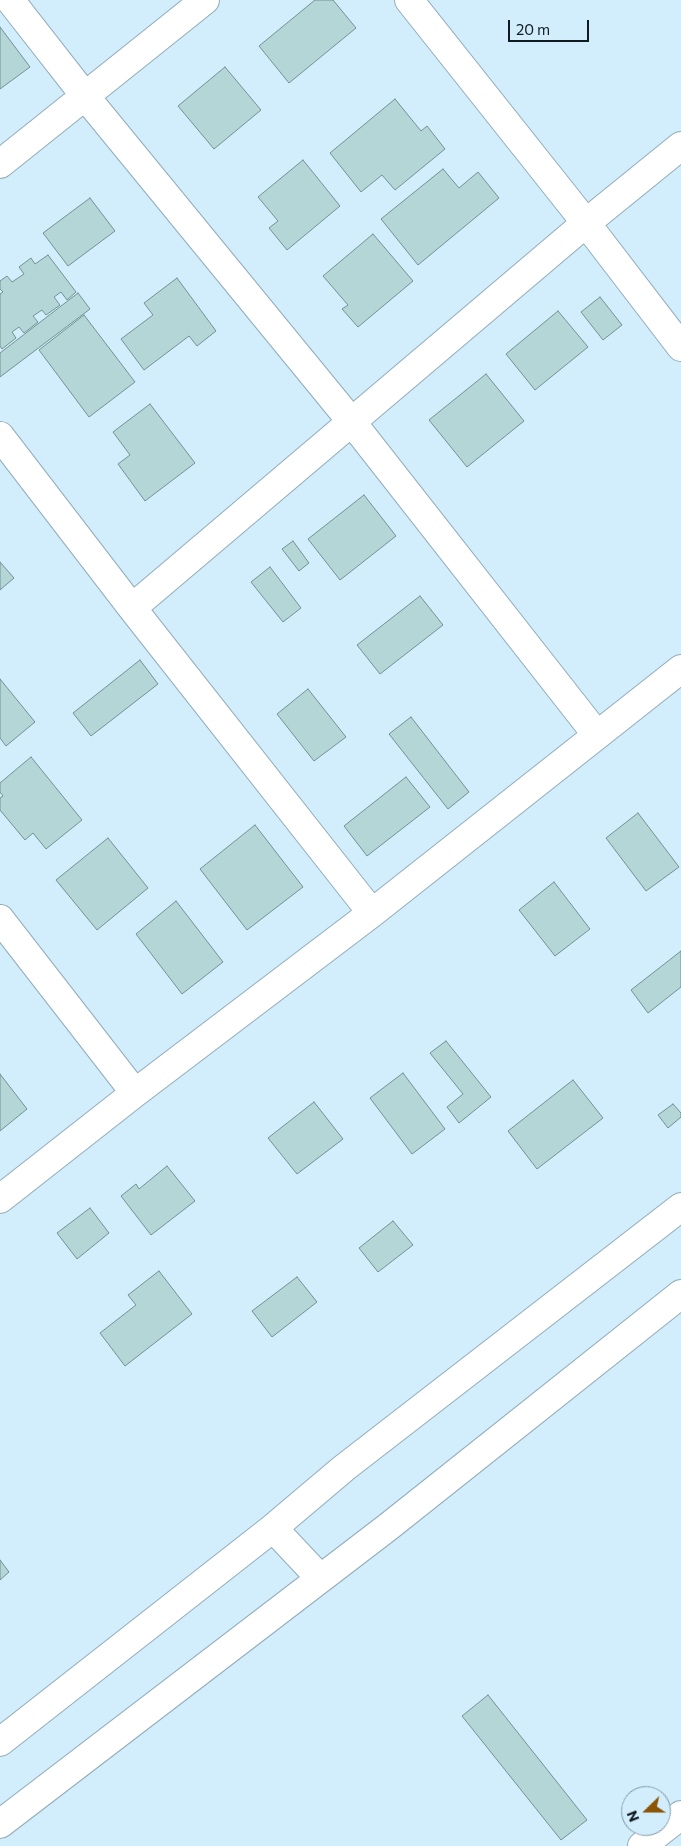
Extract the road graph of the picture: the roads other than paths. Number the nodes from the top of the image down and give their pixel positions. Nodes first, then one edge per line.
1 (10, 0) edge
2 (205, 0) edge
3 (409, 0) edge
4 (85, 96) junction
5 (681, 146) edge
6 (0, 164) edge
7 (586, 223) junction
8 (681, 347) edge
9 (351, 421) junction
10 (0, 436) edge
11 (132, 608) junction
12 (681, 669) edge
13 (597, 735) junction
14 (372, 913) junction
15 (0, 919) edge
16 (135, 1094) junction
17 (0, 1200) edge
18 (681, 1207) edge
19 (681, 1294) edge
20 (273, 1528) junction
21 (320, 1578) junction
22 (0, 1742) edge
23 (681, 1815) edge
24 (0, 1824) edge
25 (642, 1846) edge

1 - 4 street
2 - 4 street
3 - 7 street
4 - 6 street
4 - 9 street
5 - 7 street
7 - 8 street
7 - 9 street
9 - 11 street
9 - 13 street
10 - 11 street
11 - 14 street
12 - 13 street
13 - 14 street
14 - 16 street
15 - 16 street
16 - 17 street
18 - 20 street
19 - 21 street
20 - 21 street
20 - 22 street
21 - 24 street
23 - 25 street

